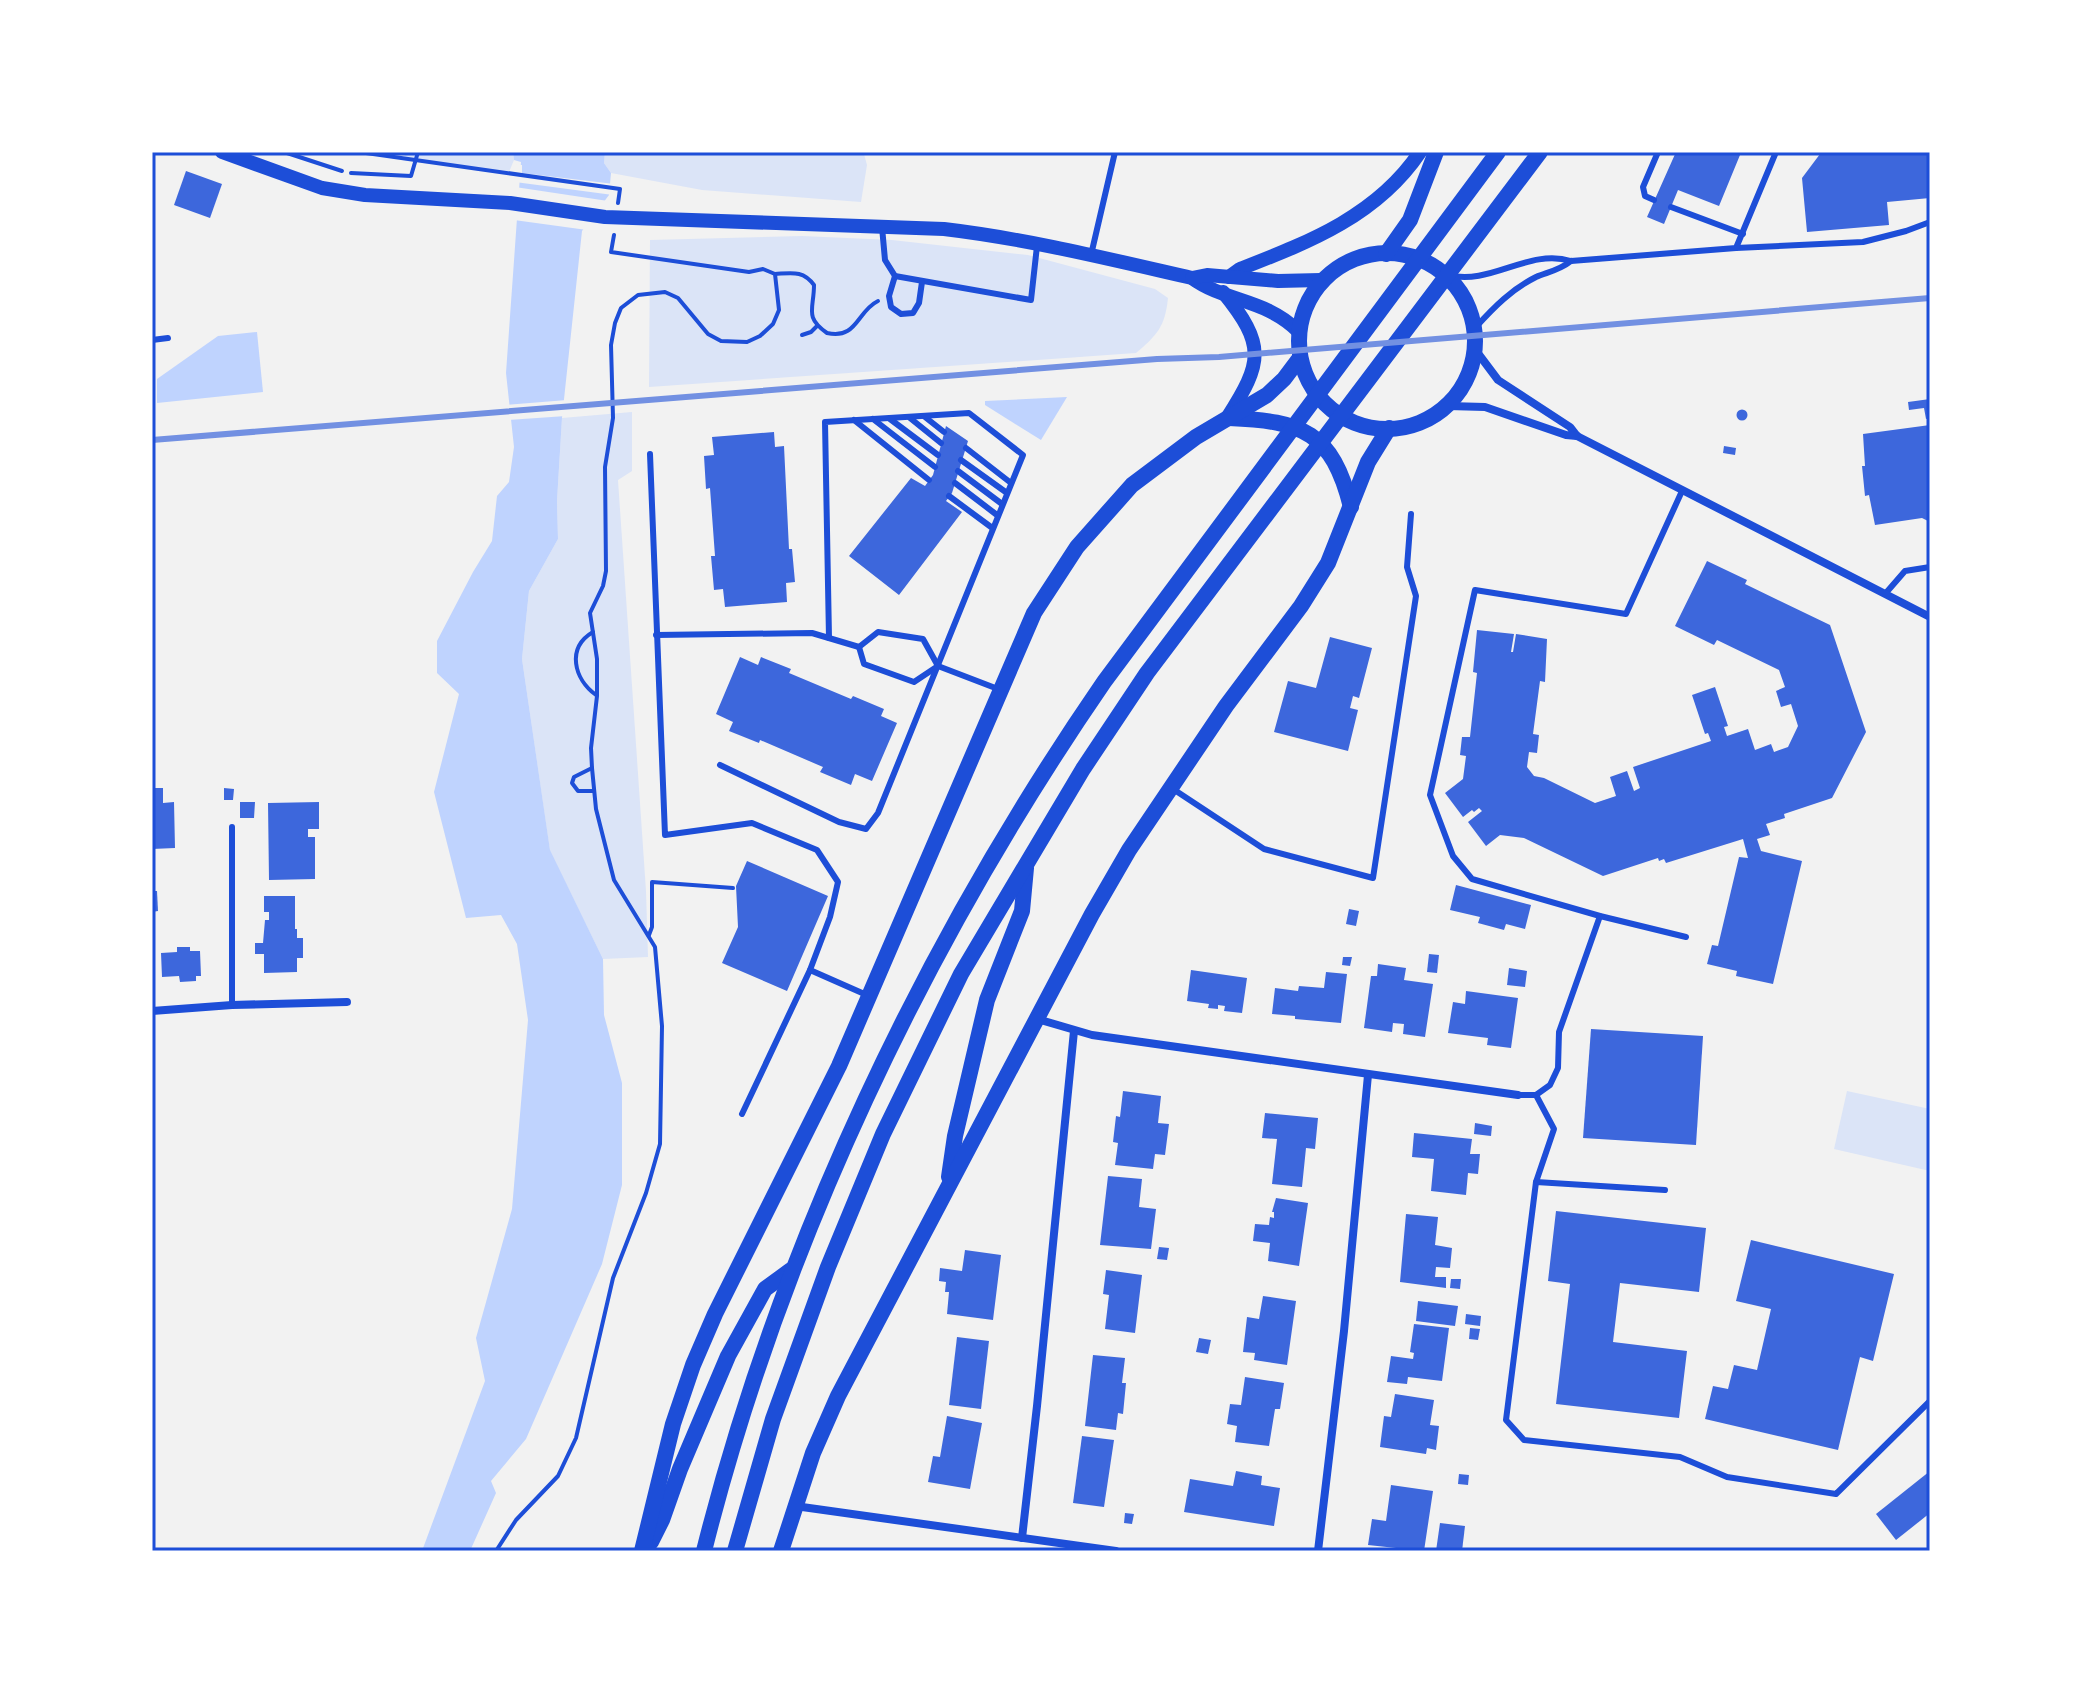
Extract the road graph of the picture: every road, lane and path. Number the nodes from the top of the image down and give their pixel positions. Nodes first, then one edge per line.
1 (222, 152) edge
2 (284, 152) edge
3 (359, 152) edge
4 (418, 152) edge
5 (1115, 152) edge
6 (1420, 152) edge
7 (1436, 152) edge
8 (1498, 152) edge
9 (1540, 152) edge
10 (1658, 152) edge
11 (1776, 152) edge
12 (619, 195) dead end
13 (1654, 200) dead end
14 (1671, 207) dead end
15 (1930, 222) edge
16 (882, 227) junction
17 (1743, 234) junction
18 (613, 243) dead end
19 (1037, 243) junction
20 (1736, 248) junction
21 (1386, 254) junction
22 (1091, 255) junction
23 (1571, 261) junction
24 (775, 274) junction
25 (1445, 274) junction
26 (895, 276) junction
27 (1229, 277) junction
28 (1192, 278) junction
29 (1321, 280) junction
30 (922, 282) junction
31 (1223, 292) junction
32 (889, 296) junction
33 (817, 326) junction
34 (1476, 327) junction
35 (1298, 331) junction
36 (802, 335) dead end
37 (168, 338) dead end
38 (152, 340) edge
39 (1477, 352) junction
40 (1299, 359) junction
41 (1448, 406) junction
42 (924, 416) junction
43 (908, 417) junction
44 (889, 418) junction
45 (1227, 418) junction
46 (873, 419) junction
47 (853, 420) junction
48 (1389, 428) junction
49 (944, 432) dead end
50 (1577, 436) junction
51 (941, 443) dead end
52 (966, 448) dead end
53 (650, 454) dead end
54 (938, 455) dead end
55 (961, 460) dead end
56 (935, 467) dead end
57 (958, 471) dead end
58 (929, 480) dead end
59 (955, 483) dead end
60 (1011, 483) junction
61 (1682, 491) junction
62 (1007, 493) junction
63 (949, 496) dead end
64 (1002, 504) junction
65 (1351, 507) junction
66 (1411, 514) dead end
67 (997, 515) junction
68 (991, 527) junction
69 (1930, 567) edge
70 (1885, 594) junction
71 (1930, 617) edge
72 (593, 632) junction
73 (656, 635) junction
74 (829, 638) junction
75 (859, 647) junction
76 (938, 666) junction
77 (1000, 689) junction
78 (597, 696) junction
79 (720, 765) dead end
80 (592, 768) junction
81 (1171, 788) junction
82 (594, 791) junction
83 (232, 827) dead end
84 (1027, 860) junction
85 (733, 888) dead end
86 (1600, 916) junction
87 (649, 935) junction
88 (1686, 937) dead end
89 (810, 970) junction
90 (869, 996) junction
91 (347, 1002) dead end
92 (232, 1005) junction
93 (152, 1011) edge
94 (1037, 1019) junction
95 (1074, 1031) junction
96 (1368, 1075) junction
97 (1518, 1095) joint
98 (1536, 1095) junction
99 (742, 1114) dead end
100 (1536, 1182) junction
101 (948, 1187) junction
102 (1665, 1190) dead end
103 (791, 1270) junction
104 (1930, 1401) edge
105 (794, 1506) junction
106 (1022, 1538) junction
107 (496, 1551) edge
108 (644, 1551) edge
109 (704, 1551) edge
110 (735, 1551) edge
111 (781, 1551) edge
112 (1116, 1551) edge
113 (1318, 1551) edge

1 - 16 street
2 - 4 path
3 - 12 path
5 - 22 lane
6 - 27 street
7 - 21 main road
8 - 103 main road
9 - 84 main road
10 - 13 lane
11 - 17 lane
14 - 17 lane
15 - 20 lane
16 - 19 street
16 - 26 lane
17 - 20 lane
18 - 24 path
19 - 22 street
19 - 30 lane
20 - 23 lane
21 - 25 main road
21 - 29 main road
22 - 28 street
23 - 25 lane
23 - 34 lane
24 - 33 path
24 - 72 path
25 - 34 main road
26 - 30 lane
26 - 32 lane
27 - 28 street
27 - 29 street
28 - 31 street
29 - 35 main road
30 - 32 lane
31 - 35 street
31 - 45 street
32 - 33 path
33 - 36 path
34 - 39 main road
35 - 40 main road
37 - 38 lane
39 - 41 main road
39 - 50 street
40 - 45 main road
40 - 48 main road
41 - 48 main road
41 - 50 street
42 - 43 lane
42 - 49 lane
42 - 60 lane
43 - 44 lane
43 - 51 lane
44 - 46 lane
44 - 54 lane
45 - 65 main road
45 - 77 main road
46 - 47 lane
46 - 56 lane
47 - 58 lane
47 - 74 lane
48 - 65 main road
50 - 61 street
52 - 60 lane
53 - 73 lane
55 - 62 lane
57 - 64 lane
59 - 67 lane
60 - 62 lane
61 - 70 street
61 - 86 lane
62 - 64 lane
63 - 68 lane
64 - 67 lane
65 - 81 main road
66 - 81 lane
67 - 68 lane
68 - 76 lane
69 - 70 lane
70 - 71 street
72 - 78 path
72 - 78 path
73 - 74 lane
73 - 89 lane
74 - 75 lane
75 - 76 lane
75 - 76 lane
76 - 77 lane
76 - 79 lane
77 - 90 main road
78 - 80 path
80 - 82 path
80 - 82 path
81 - 94 main road
82 - 87 path
83 - 92 lane
84 - 101 main road
84 - 110 main road
85 - 87 path
86 - 88 lane
86 - 98 lane
87 - 107 path
89 - 90 lane
89 - 99 lane
90 - 108 main road
91 - 92 street
92 - 93 street
94 - 95 street
94 - 101 main road
95 - 96 street
95 - 106 street
96 - 97 street
96 - 113 street
97 - 98 lane
98 - 100 lane
100 - 102 lane
100 - 104 lane
101 - 105 main road
103 - 108 main road
103 - 109 main road
105 - 106 street
105 - 111 main road
106 - 112 street

